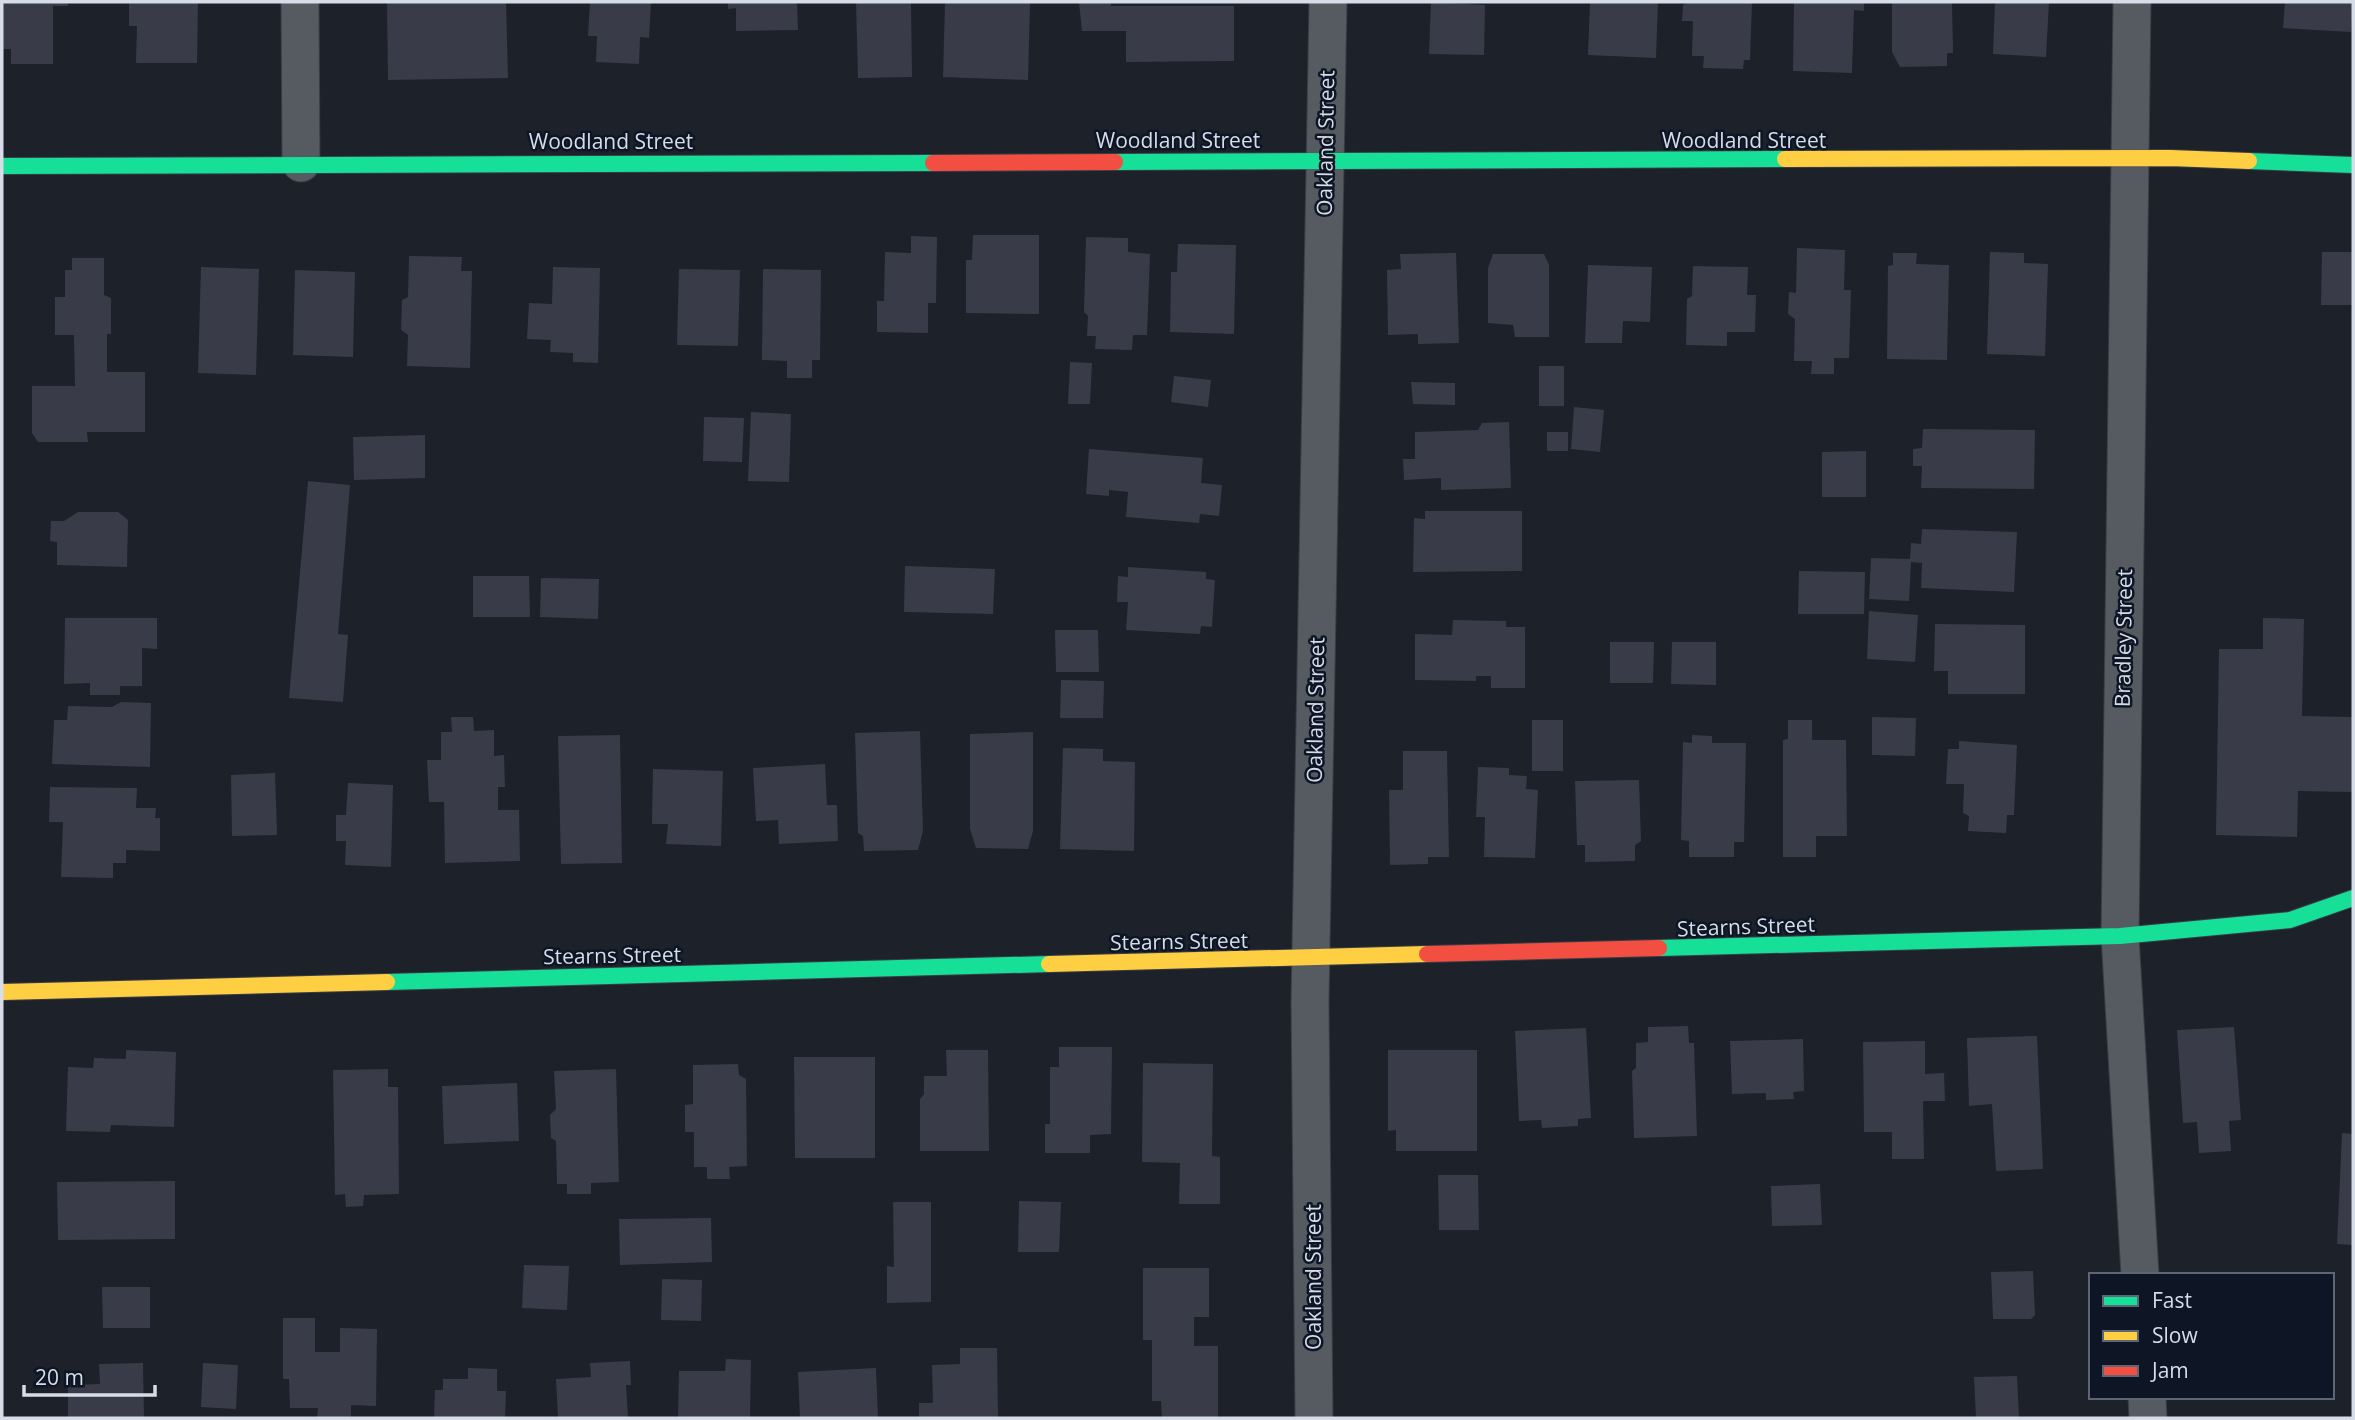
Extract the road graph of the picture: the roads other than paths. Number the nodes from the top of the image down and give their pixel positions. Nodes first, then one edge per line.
1 (300, 2) edge
2 (1328, 2) edge
3 (2132, 2) edge
4 (2128, 158) junction
5 (1324, 162) junction
6 (301, 163) junction
7 (2353, 164) edge
8 (2, 166) edge
9 (2353, 898) edge
10 (2120, 936) junction
11 (1312, 959) junction
12 (2, 992) edge
13 (2140, 1273) edge
14 (2147, 1399) edge
15 (1314, 1418) edge
16 (2148, 1418) edge

1 - 6 street
2 - 5 street, Oakland Street
3 - 4 street, Bradley Street
4 - 5 street, Woodland Street
4 - 7 street, Woodland Street
4 - 10 street, Bradley Street
5 - 6 street, Woodland Street
5 - 11 street, Oakland Street
6 - 8 street, Woodland Street
9 - 10 street, Stearns Street
10 - 11 street, Stearns Street
10 - 13 street, Bradley Street
11 - 12 street, Stearns Street
11 - 15 street, Oakland Street
14 - 16 street

